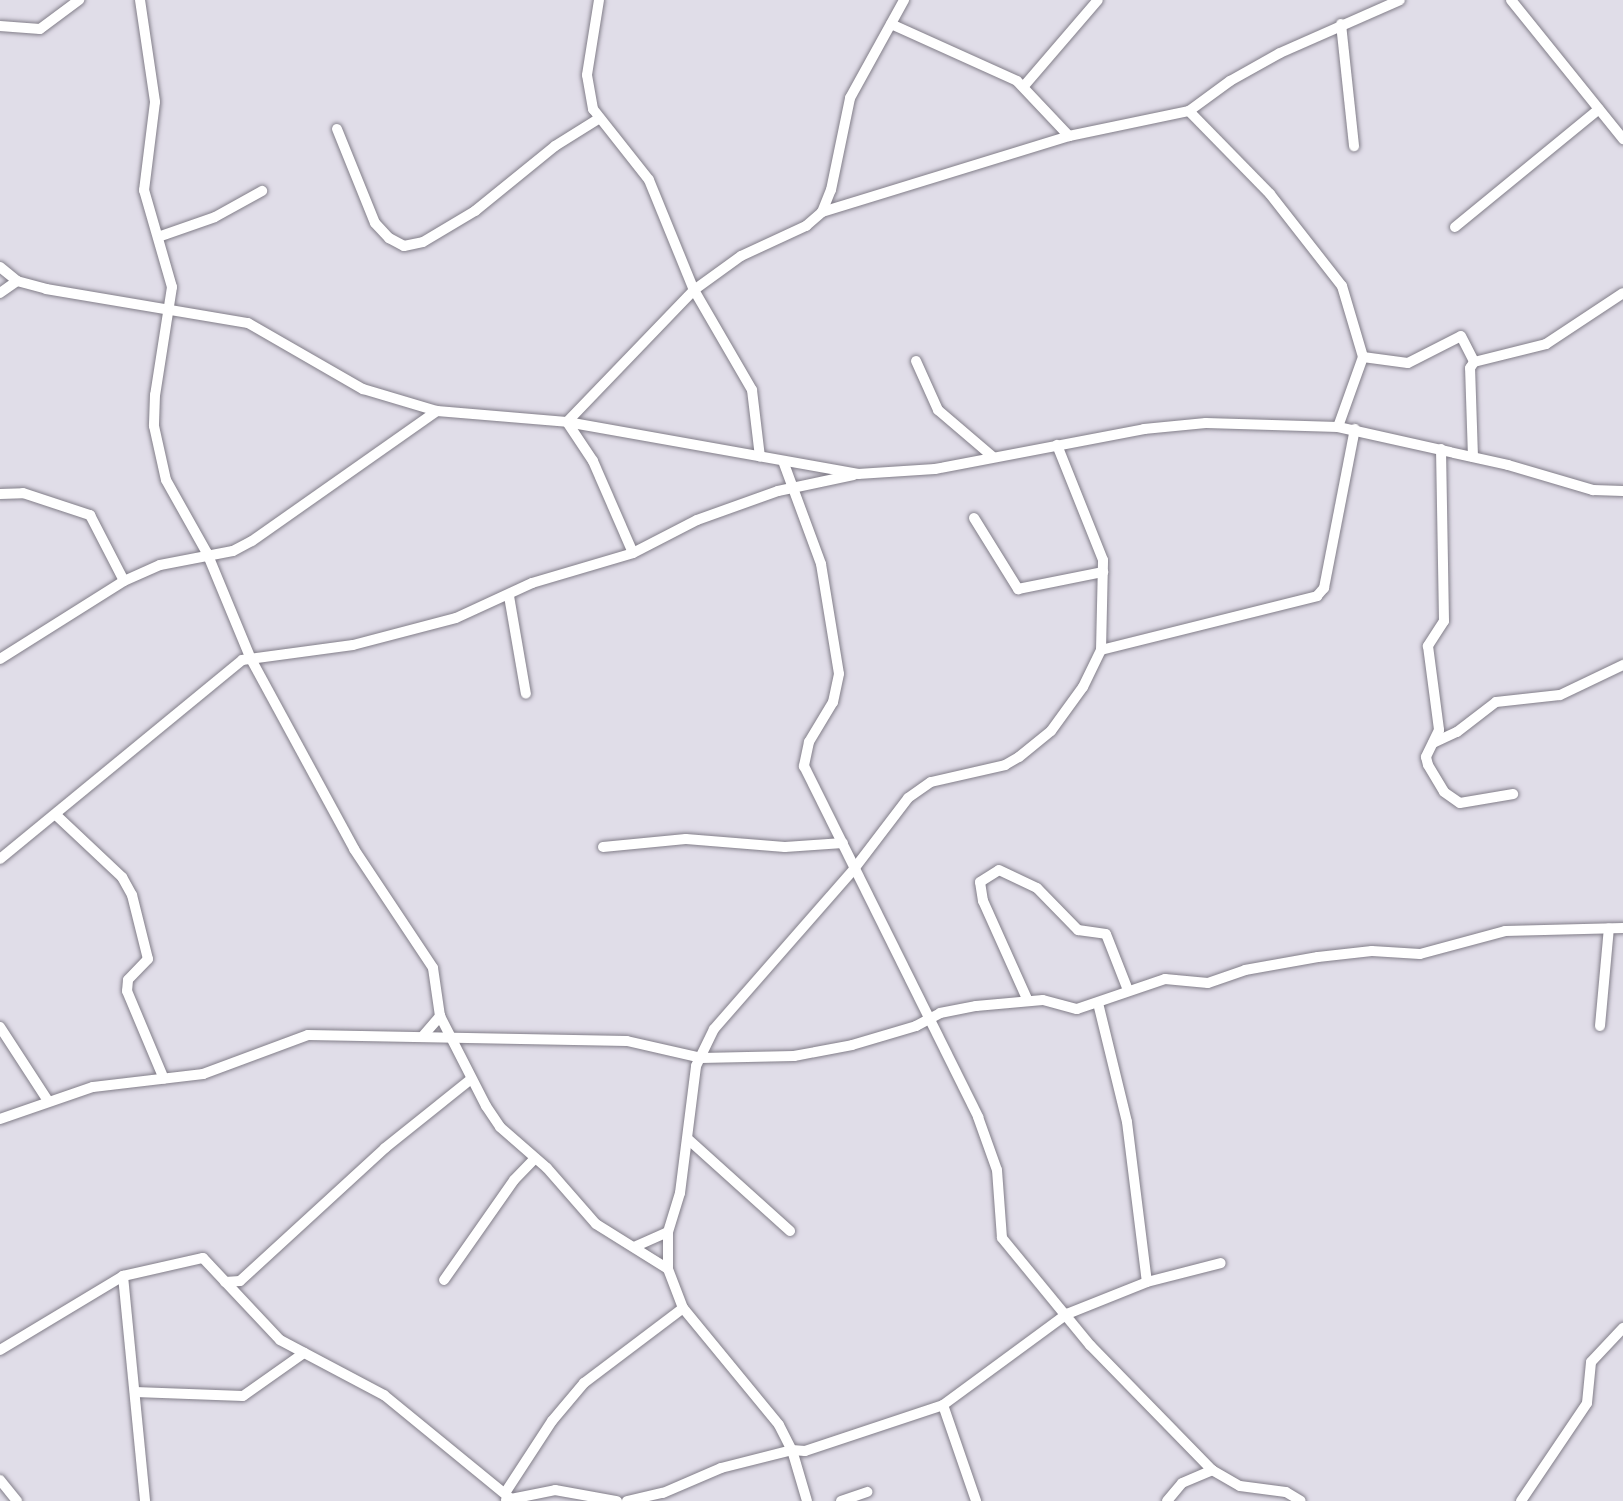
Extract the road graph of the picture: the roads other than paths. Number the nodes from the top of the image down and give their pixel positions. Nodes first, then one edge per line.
1 (79, 0) edge
2 (140, 0) edge
3 (599, 0) edge
4 (904, 0) edge
5 (1098, 0) edge
6 (1400, 0) edge
7 (1511, 0) edge
8 (891, 24) junction
9 (1341, 24) junction
10 (0, 26) edge
11 (1024, 86) junction
12 (1599, 109) junction
13 (1189, 111) junction
14 (598, 119) junction
15 (337, 129) dead end
16 (1069, 136) junction
17 (1623, 139) edge
18 (1354, 146) dead end
19 (262, 191) dead end
20 (822, 212) junction
21 (1455, 227) dead end
22 (158, 237) junction
23 (0, 267) edge
24 (17, 281) junction
25 (694, 290) junction
26 (0, 293) edge
27 (1623, 293) edge
28 (166, 309) junction
29 (1363, 357) junction
30 (916, 360) dead end
31 (1474, 362) junction
32 (437, 411) junction
33 (567, 422) junction
34 (1338, 427) junction
35 (1355, 429) junction
36 (1057, 445) junction
37 (1441, 449) junction
38 (760, 457) junction
39 (993, 457) junction
40 (1473, 457) junction
41 (783, 461) junction
42 (858, 474) junction
43 (792, 488) junction
44 (1623, 491) edge
45 (0, 494) edge
46 (974, 518) dead end
47 (207, 553) junction
48 (632, 553) junction
49 (1102, 572) junction
50 (124, 582) junction
51 (509, 596) junction
52 (1101, 650) junction
53 (0, 659) edge
54 (251, 659) junction
55 (1623, 665) edge
56 (526, 694) dead end
57 (1433, 743) junction
58 (1513, 794) dead end
59 (56, 815) junction
60 (843, 843) junction
61 (603, 847) dead end
62 (0, 859) edge
63 (854, 869) junction
64 (1609, 928) junction
65 (1623, 928) edge
66 (1128, 990) junction
67 (1028, 1001) junction
68 (1098, 1003) junction
69 (440, 1016) junction
70 (930, 1019) junction
71 (1600, 1026) dead end
72 (0, 1027) edge
73 (422, 1037) junction
74 (453, 1037) junction
75 (701, 1058) junction
76 (164, 1079) junction
77 (471, 1079) junction
78 (48, 1101) junction
79 (0, 1119) edge
80 (689, 1140) junction
81 (535, 1158) junction
82 (790, 1231) dead end
83 (668, 1232) junction
84 (634, 1247) junction
85 (1221, 1264) dead end
86 (668, 1269) junction
87 (123, 1276) junction
88 (444, 1280) dead end
89 (240, 1281) junction
90 (225, 1282) junction
91 (1147, 1282) junction
92 (238, 1297) junction
93 (683, 1308) junction
94 (1067, 1314) junction
95 (1623, 1328) edge
96 (0, 1350) edge
97 (304, 1353) junction
98 (135, 1392) junction
99 (943, 1405) junction
100 (792, 1450) junction
101 (1212, 1470) junction
102 (0, 1480) edge
103 (867, 1492) dead end
104 (507, 1498) edge
105 (601, 1499) edge
106 (17, 1501) edge
107 (145, 1501) edge
108 (617, 1501) edge
109 (627, 1501) edge
110 (807, 1501) edge
111 (841, 1501) edge
112 (976, 1501) edge
113 (1167, 1501) edge
114 (1301, 1501) edge
115 (1521, 1501) edge

1 - 10 street
2 - 22 street
3 - 14 street
4 - 8 street
5 - 11 street
6 - 9 street
7 - 12 street
8 - 11 street
8 - 20 street
9 - 13 street
9 - 18 street
11 - 16 street
12 - 17 street
12 - 21 street
13 - 16 street
13 - 29 street
14 - 15 street
14 - 25 street
16 - 20 street
19 - 22 street
20 - 25 street
22 - 28 street
23 - 24 street
24 - 26 street
24 - 28 street
25 - 33 street
25 - 38 street
27 - 31 street
28 - 32 street
28 - 47 street
29 - 31 street
29 - 34 street
30 - 39 street
31 - 40 street
32 - 33 street
32 - 47 street
33 - 38 street
33 - 48 street
34 - 35 street
34 - 36 street
35 - 37 street
35 - 52 street
36 - 39 street
36 - 49 street
37 - 40 street
37 - 57 street
38 - 41 street
39 - 42 street
40 - 44 street
41 - 42 street
41 - 43 street
42 - 43 street
43 - 48 street
43 - 60 street
45 - 50 street
46 - 49 street
47 - 50 street
47 - 54 street
48 - 51 street
49 - 52 street
50 - 53 street
51 - 54 street
51 - 56 street
52 - 63 street
54 - 59 street
54 - 69 street
55 - 57 street
57 - 58 street
59 - 62 street
59 - 76 street
60 - 61 street
60 - 63 street
63 - 70 street
63 - 75 street
64 - 65 street
64 - 66 street
64 - 71 street
66 - 67 street
66 - 68 street
67 - 68 street
67 - 70 street
68 - 91 street
69 - 73 street
69 - 74 street
70 - 75 street
70 - 94 street
72 - 78 street
73 - 74 street
73 - 76 street
74 - 75 street
74 - 77 street
75 - 80 street
76 - 78 street
77 - 81 street
77 - 89 street
78 - 79 street
80 - 82 street
80 - 83 street
81 - 84 street
81 - 88 street
83 - 84 street
83 - 86 street
84 - 86 street
85 - 91 street
86 - 93 street
87 - 90 street
87 - 96 street
87 - 98 street
89 - 90 street
89 - 92 street
90 - 92 street
91 - 94 street
92 - 97 street
93 - 100 street
93 - 104 street
94 - 99 street
94 - 101 street
95 - 115 street
97 - 98 street
97 - 104 street
98 - 107 street
99 - 100 street
99 - 112 street
100 - 109 street
100 - 110 street
101 - 113 street
101 - 114 street
102 - 106 street
103 - 111 street
104 - 105 street
105 - 108 street

